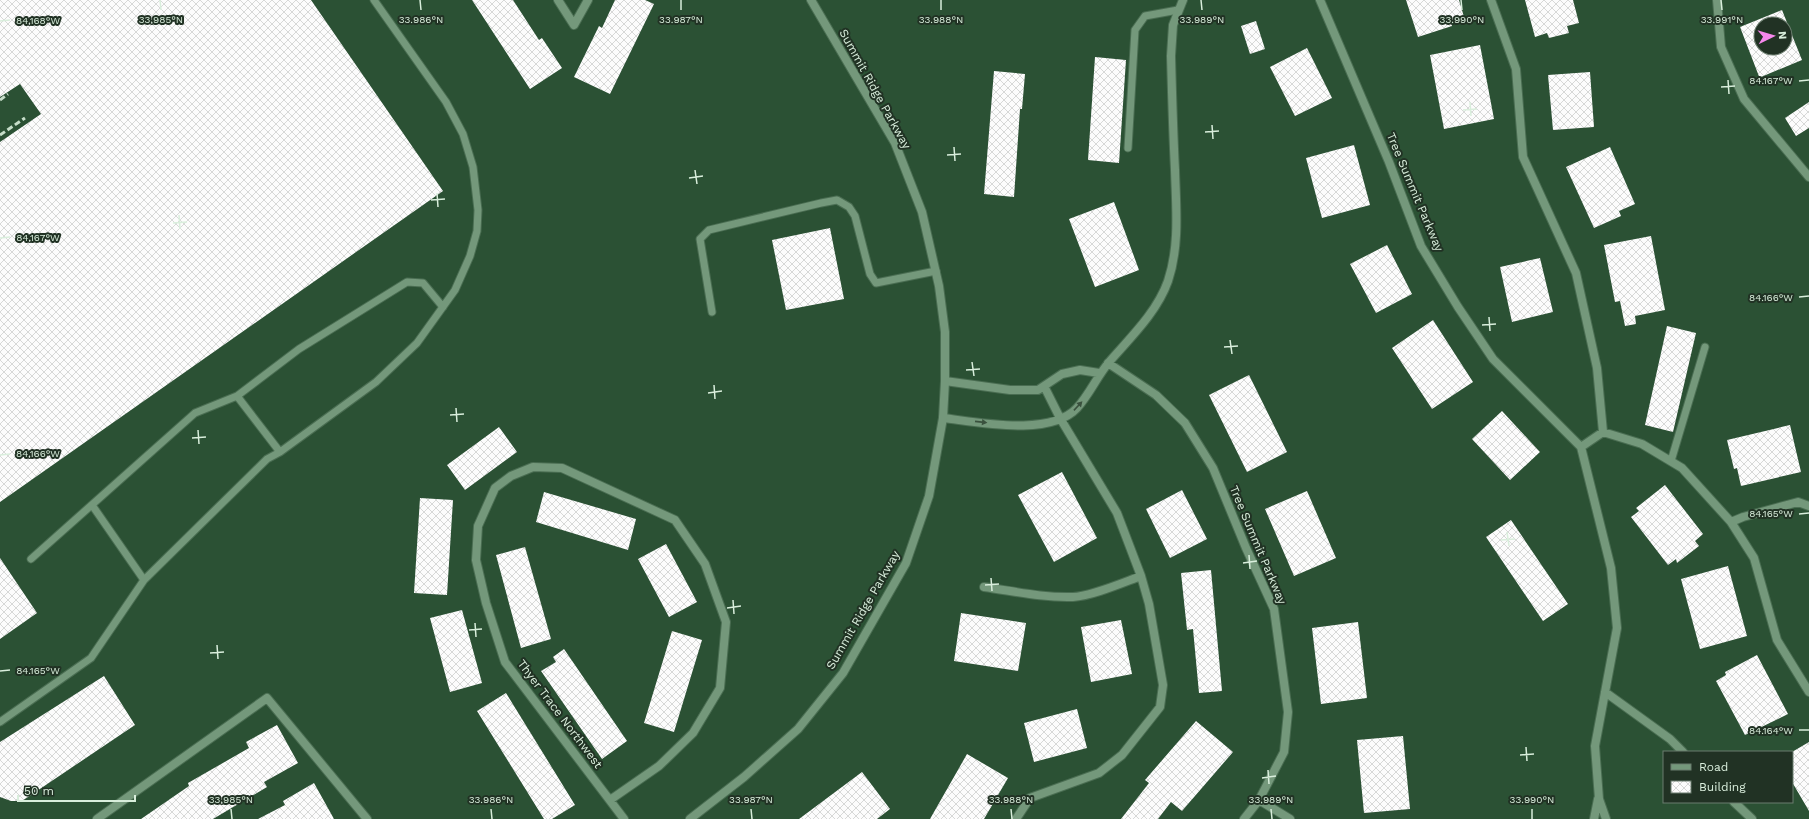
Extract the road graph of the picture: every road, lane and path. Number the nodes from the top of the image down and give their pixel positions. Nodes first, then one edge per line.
1 (374, 0) edge
2 (558, 0) edge
3 (588, 0) edge
4 (811, 0) edge
5 (1182, 0) edge
6 (1320, 0) edge
7 (1491, 0) edge
8 (1717, 0) edge
9 (1178, 10) junction
10 (1128, 148) dead end
11 (1809, 176) edge
12 (936, 271) junction
13 (443, 307) junction
14 (712, 312) dead end
15 (1705, 347) dead end
16 (1108, 363) junction
17 (1099, 373) junction
18 (945, 381) junction
19 (1044, 386) junction
20 (237, 396) junction
21 (943, 418) junction
22 (1060, 418) junction
23 (1603, 432) junction
24 (1581, 447) junction
25 (280, 452) junction
26 (1672, 461) junction
27 (92, 505) junction
28 (1809, 506) edge
29 (1731, 522) junction
30 (31, 559) dead end
31 (1141, 576) junction
32 (144, 580) junction
33 (984, 587) dead end
34 (1605, 692) junction
35 (1809, 692) edge
36 (0, 722) edge
37 (1682, 751) edge
38 (1598, 798) junction
39 (610, 800) junction
40 (1259, 800) junction
41 (1735, 803) edge
42 (97, 819) edge
43 (367, 819) edge
44 (624, 819) edge
45 (690, 819) edge
46 (1016, 819) edge
47 (1244, 819) edge
48 (1290, 819) edge
49 (1594, 819) edge
50 (1606, 819) edge
51 (1752, 819) edge

1 - 13 lane
2 - 3 street
4 - 12 street, Summit Ridge Parkway
5 - 9 street
6 - 24 street, Tree Summit Parkway
7 - 23 street
8 - 11 street
9 - 10 lane
9 - 16 street
12 - 14 lane
12 - 18 street, Summit Ridge Parkway
13 - 20 lane
13 - 25 lane
15 - 26 lane
16 - 17 street
16 - 40 street, Tree Summit Parkway
17 - 19 street
22 -> 17 street
18 - 19 street
18 - 21 street, Summit Ridge Parkway
19 - 22 street
20 - 25 lane
20 - 27 lane
21 -> 22 street
21 - 45 street, Summit Ridge Parkway
22 - 31 street
23 - 24 street
23 - 26 street
24 - 34 street
25 - 32 lane
26 - 29 street
27 - 30 lane
27 - 32 lane
28 - 29 street
29 - 35 street
31 - 33 street
31 - 46 street
32 - 36 lane
34 - 37 street
34 - 38 street
38 - 49 street
38 - 50 street
39 - 39 street, Thyer Trace Northwest
39 - 44 street, Thyer Trace Northwest
40 - 47 street, Tree Summit Parkway
40 - 48 street
41 - 51 street
42 - 43 street

